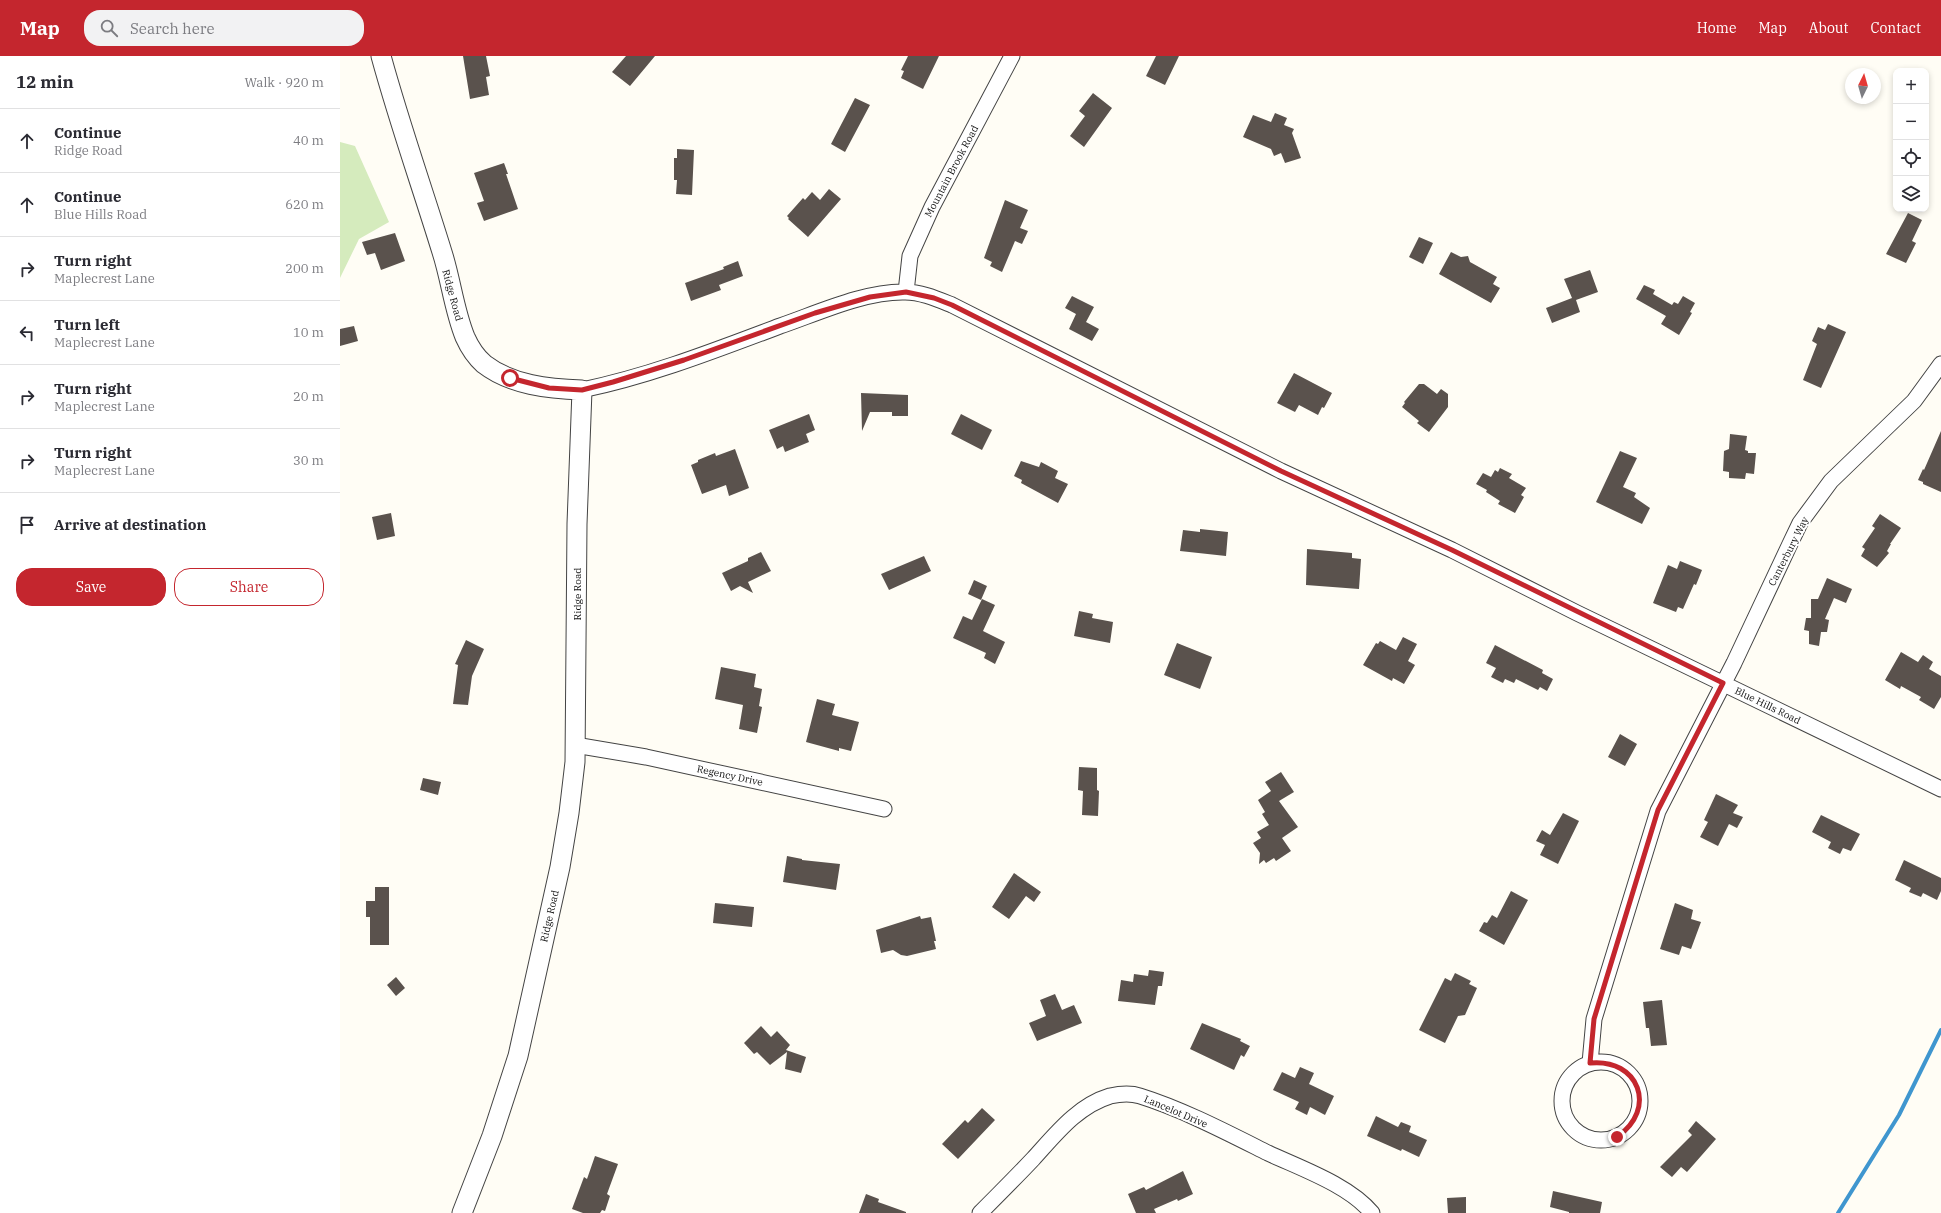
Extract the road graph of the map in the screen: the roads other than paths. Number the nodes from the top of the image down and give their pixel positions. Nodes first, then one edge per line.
1 (381, 56) edge
2 (1012, 56) edge
3 (906, 292) junction
4 (1941, 364) edge
5 (582, 390) junction
6 (1723, 683) junction
7 (575, 744) junction
8 (1941, 789) edge
9 (884, 809) dead end
10 (1590, 1063) junction
11 (462, 1213) edge
12 (980, 1213) edge
13 (1372, 1213) edge

1 - 5 street, Ridge Road
2 - 3 street, Mountain Brook Road
3 - 5 street, Blue Hills Road
3 - 6 street, Blue Hills Road
4 - 6 street, Canterbury Way
5 - 7 street, Ridge Road
6 - 8 street, Blue Hills Road
6 - 10 street, Canterbury Way
7 - 9 street, Regency Drive
7 - 11 street, Ridge Road
10 - 10 street
12 - 13 street, Lancelot Drive

